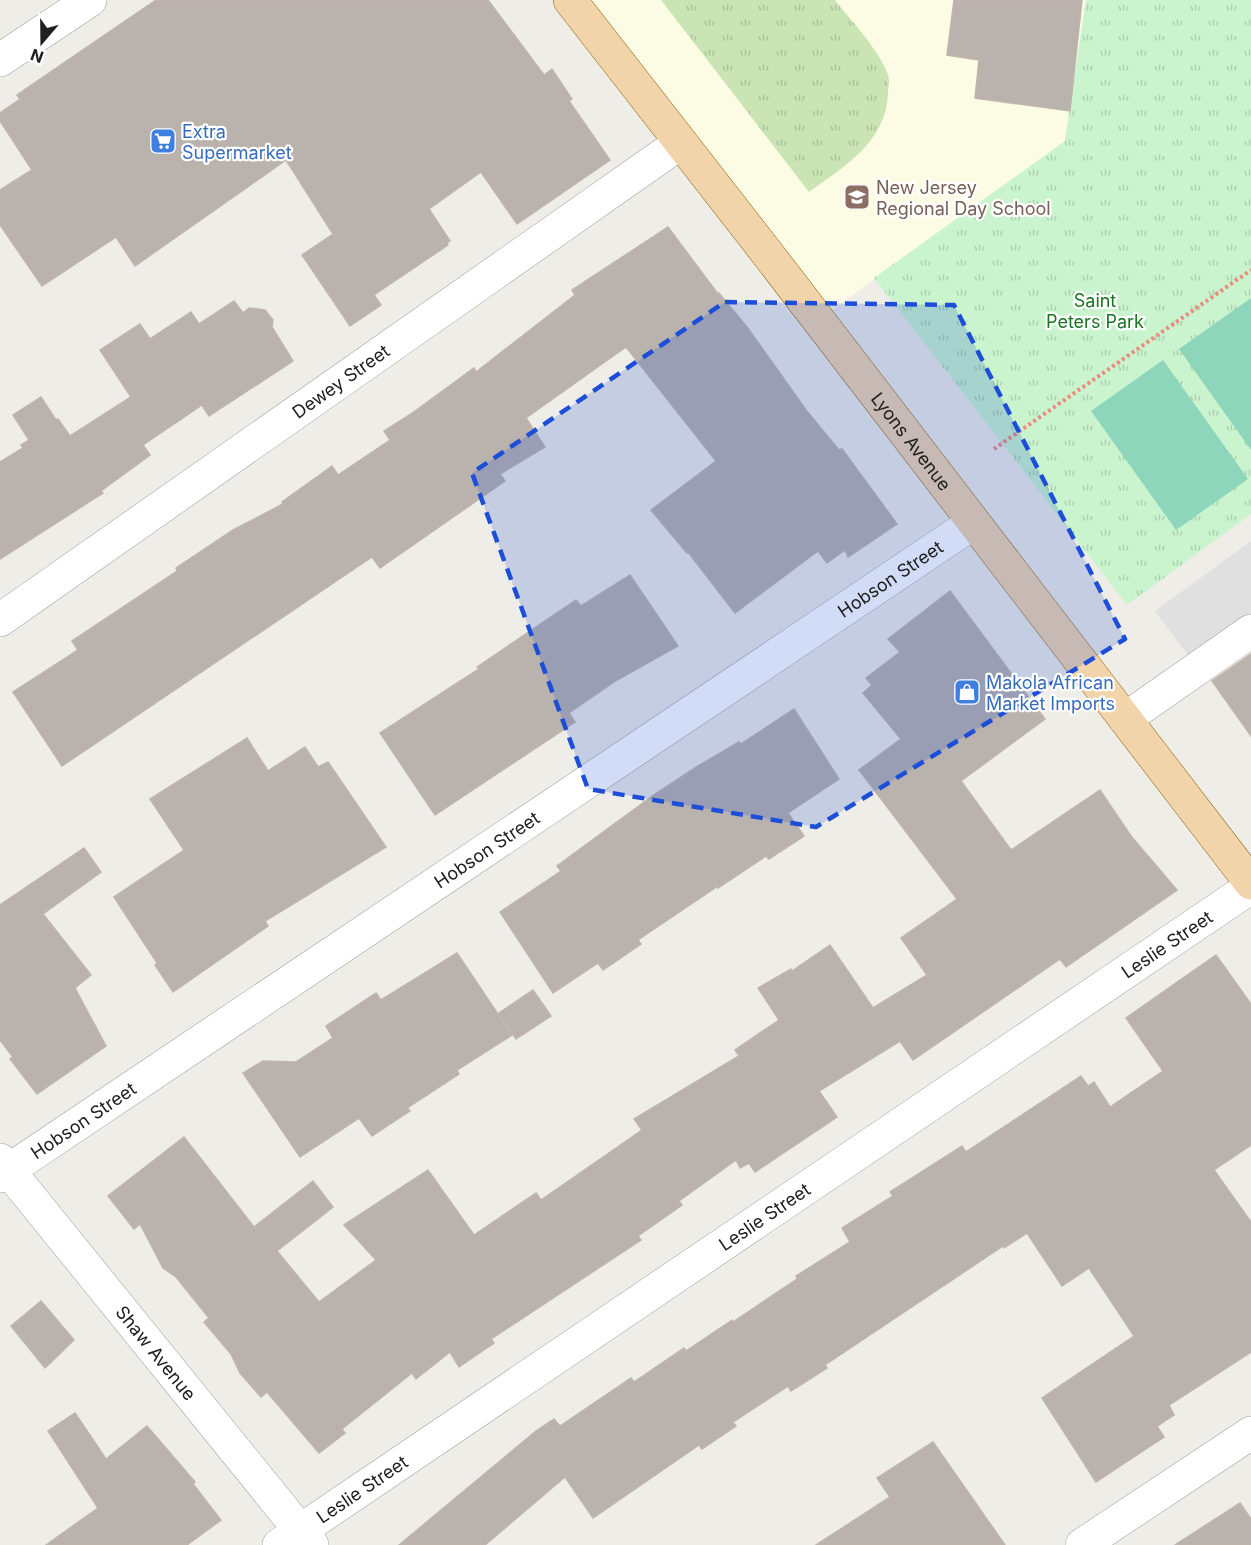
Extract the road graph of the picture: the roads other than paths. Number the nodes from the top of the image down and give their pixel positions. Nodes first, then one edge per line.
1 (90, 0) edge
2 (570, 0) edge
3 (0, 60) edge
4 (680, 143) junction
5 (973, 523) junction
6 (0, 620) edge
7 (1251, 631) edge
8 (1125, 719) junction
9 (1251, 885) edge
10 (3, 1169) edge
11 (1251, 1433) edge
12 (1101, 1535) edge
13 (297, 1540) edge
14 (1082, 1545) edge

1 - 3 street
2 - 4 main road, Lyons Avenue
4 - 5 main road, Lyons Avenue
4 - 6 street, Dewey Street
5 - 8 main road, Lyons Avenue
5 - 10 street, Hobson Street
7 - 8 street
8 - 9 main road, Lyons Avenue
9 - 13 street, Leslie Street
10 - 13 street, Shaw Avenue
11 - 12 street
12 - 14 street

